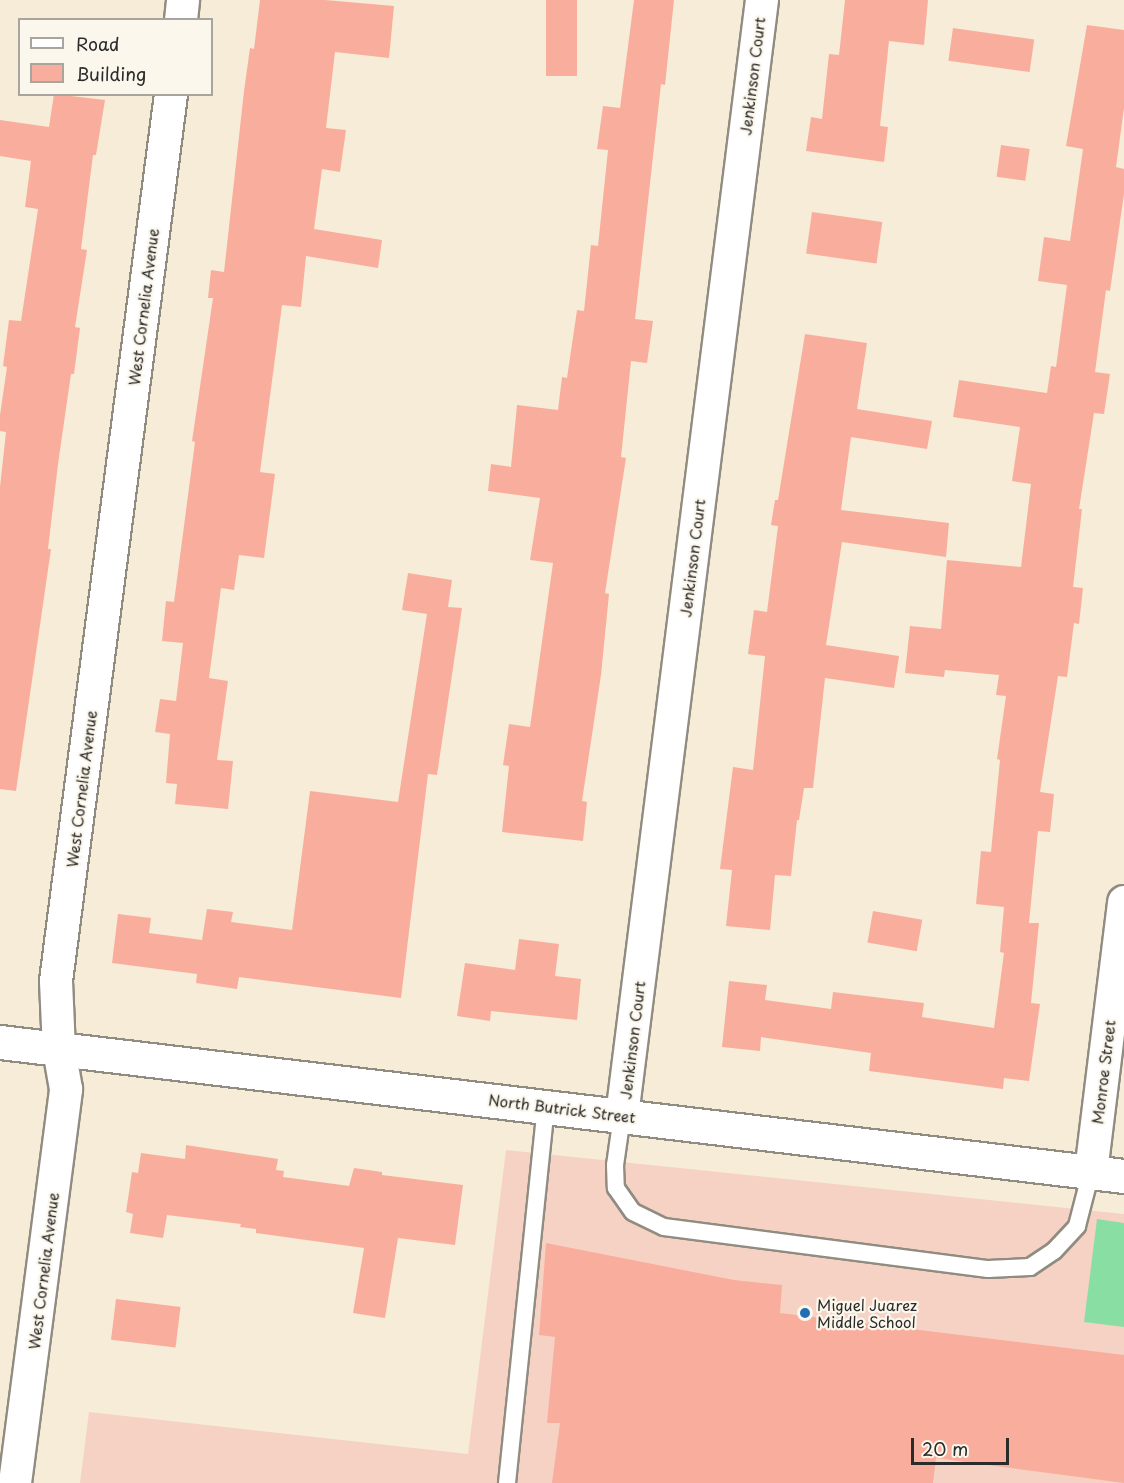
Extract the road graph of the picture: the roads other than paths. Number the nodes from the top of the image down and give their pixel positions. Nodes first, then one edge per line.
1 (183, 0) edge
2 (762, 0) edge
3 (181, 18) edge
4 (171, 96) edge
5 (1124, 902) edge
6 (0, 1042) edge
7 (59, 1050) junction
8 (546, 1106) junction
9 (622, 1116) junction
10 (1090, 1172) junction
11 (1124, 1176) edge
12 (15, 1483) edge
13 (507, 1483) edge

1 - 3 street
2 - 9 street, Jenkinson Court
4 - 7 street, West Cornelia Avenue
5 - 10 street, Monroe Street
6 - 7 street, North Butrick Street
7 - 8 street, North Butrick Street
7 - 12 street, West Cornelia Avenue
8 - 9 street, North Butrick Street
8 - 13 lane
9 - 10 street, North Butrick Street
9 - 10 lane
10 - 11 street, North Butrick Street

